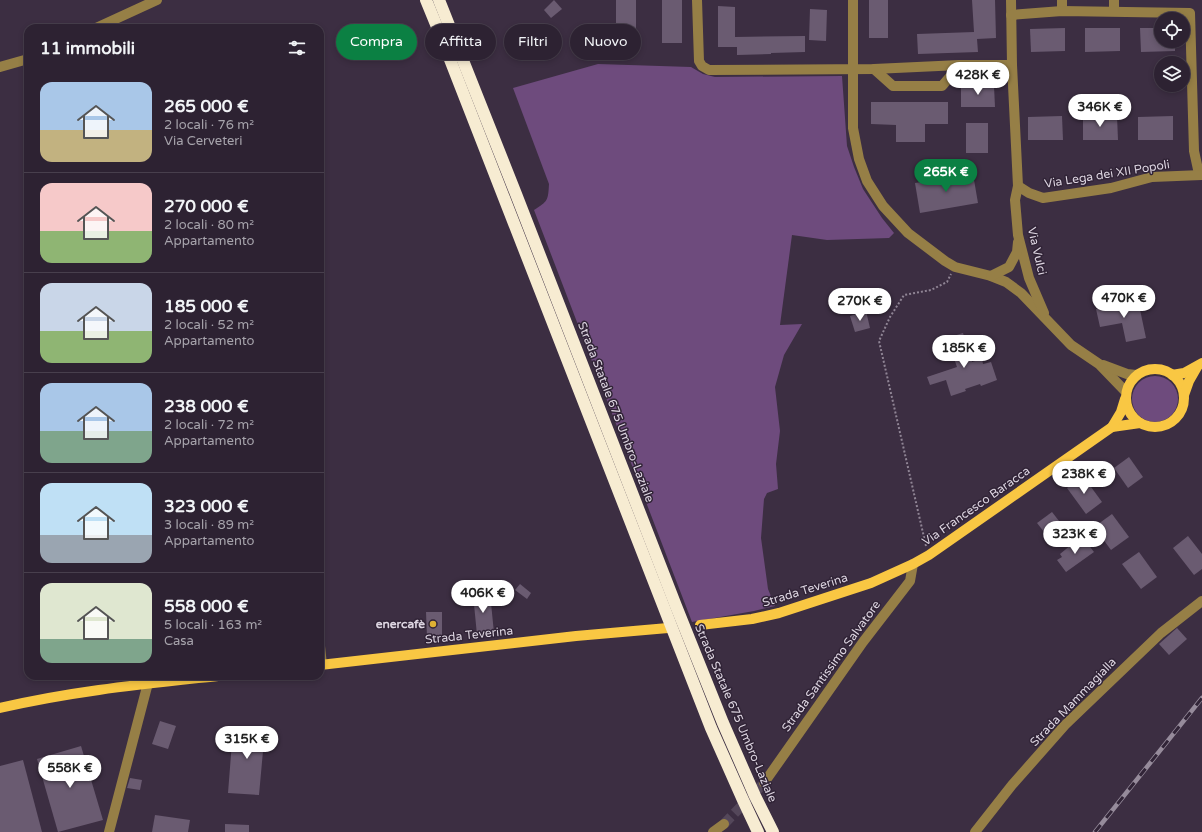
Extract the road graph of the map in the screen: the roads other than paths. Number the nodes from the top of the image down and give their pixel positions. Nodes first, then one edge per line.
1 (157, 0) edge
2 (426, 0) edge
3 (439, 0) edge
4 (697, 0) edge
5 (853, 0) edge
6 (1011, 0) edge
7 (1062, 0) edge
8 (1114, 0) edge
9 (1062, 11) junction
10 (1114, 11) junction
11 (1011, 14) junction
12 (105, 24) edge
13 (24, 60) edge
14 (960, 65) junction
15 (1012, 65) junction
16 (0, 67) edge
17 (854, 69) junction
18 (874, 69) junction
19 (1200, 174) edge
20 (1018, 186) junction
21 (1018, 235) junction
22 (991, 276) junction
23 (1046, 319) junction
24 (1100, 364) junction
25 (1200, 365) edge
26 (1172, 374) junction
27 (1136, 375) junction
28 (1184, 395) junction
29 (1125, 396) junction
30 (1140, 423) junction
31 (1112, 427) junction
32 (913, 564) junction
33 (1202, 601) edge
34 (700, 625) dead end
35 (668, 628) dead end
36 (324, 665) edge
37 (178, 680) edge
38 (148, 683) junction
39 (0, 708) edge
40 (764, 782) tunnel mouth
41 (724, 824) tunnel mouth
42 (109, 832) edge
43 (713, 832) edge
44 (758, 832) edge
45 (773, 832) edge
46 (975, 832) edge

1 - 12 street
2 - 44 highway
3 - 45 highway, Strada Statale 675 Umbro-Laziale
4 - 17 street
5 - 17 street
6 - 11 street, Via Vulci
7 - 9 street
8 - 10 street
9 - 10 street
9 - 11 street
10 - 19 street
11 - 15 street, Via Vulci
13 - 16 street
14 - 15 street
14 - 18 street
14 - 18 street
15 - 20 street, Via Vulci
17 - 18 street
17 - 22 street
19 - 20 street, Via Lega dei XII Popoli
20 - 21 street, Via Vulci
21 - 22 street
21 - 23 street, Via Vulci
22 - 23 street
23 - 24 street
24 - 27 street
24 - 29 street
25 - 26 main road
25 - 28 main road
26 - 27 main road
26 - 28 main road
27 - 29 main road
28 - 30 main road
29 - 30 main road
29 - 31 main road, Via Francesco Baracca
30 - 31 main road, Via Francesco Baracca
31 - 32 main road, Via Francesco Baracca
32 - 34 main road, Strada Teverina
32 - 40 street, Strada Santissimo Salvatore
33 - 46 street, Strada Mammagialla
35 - 36 main road, Strada Teverina
37 - 38 main road
38 - 39 main road
38 - 42 street
41 - 43 street

